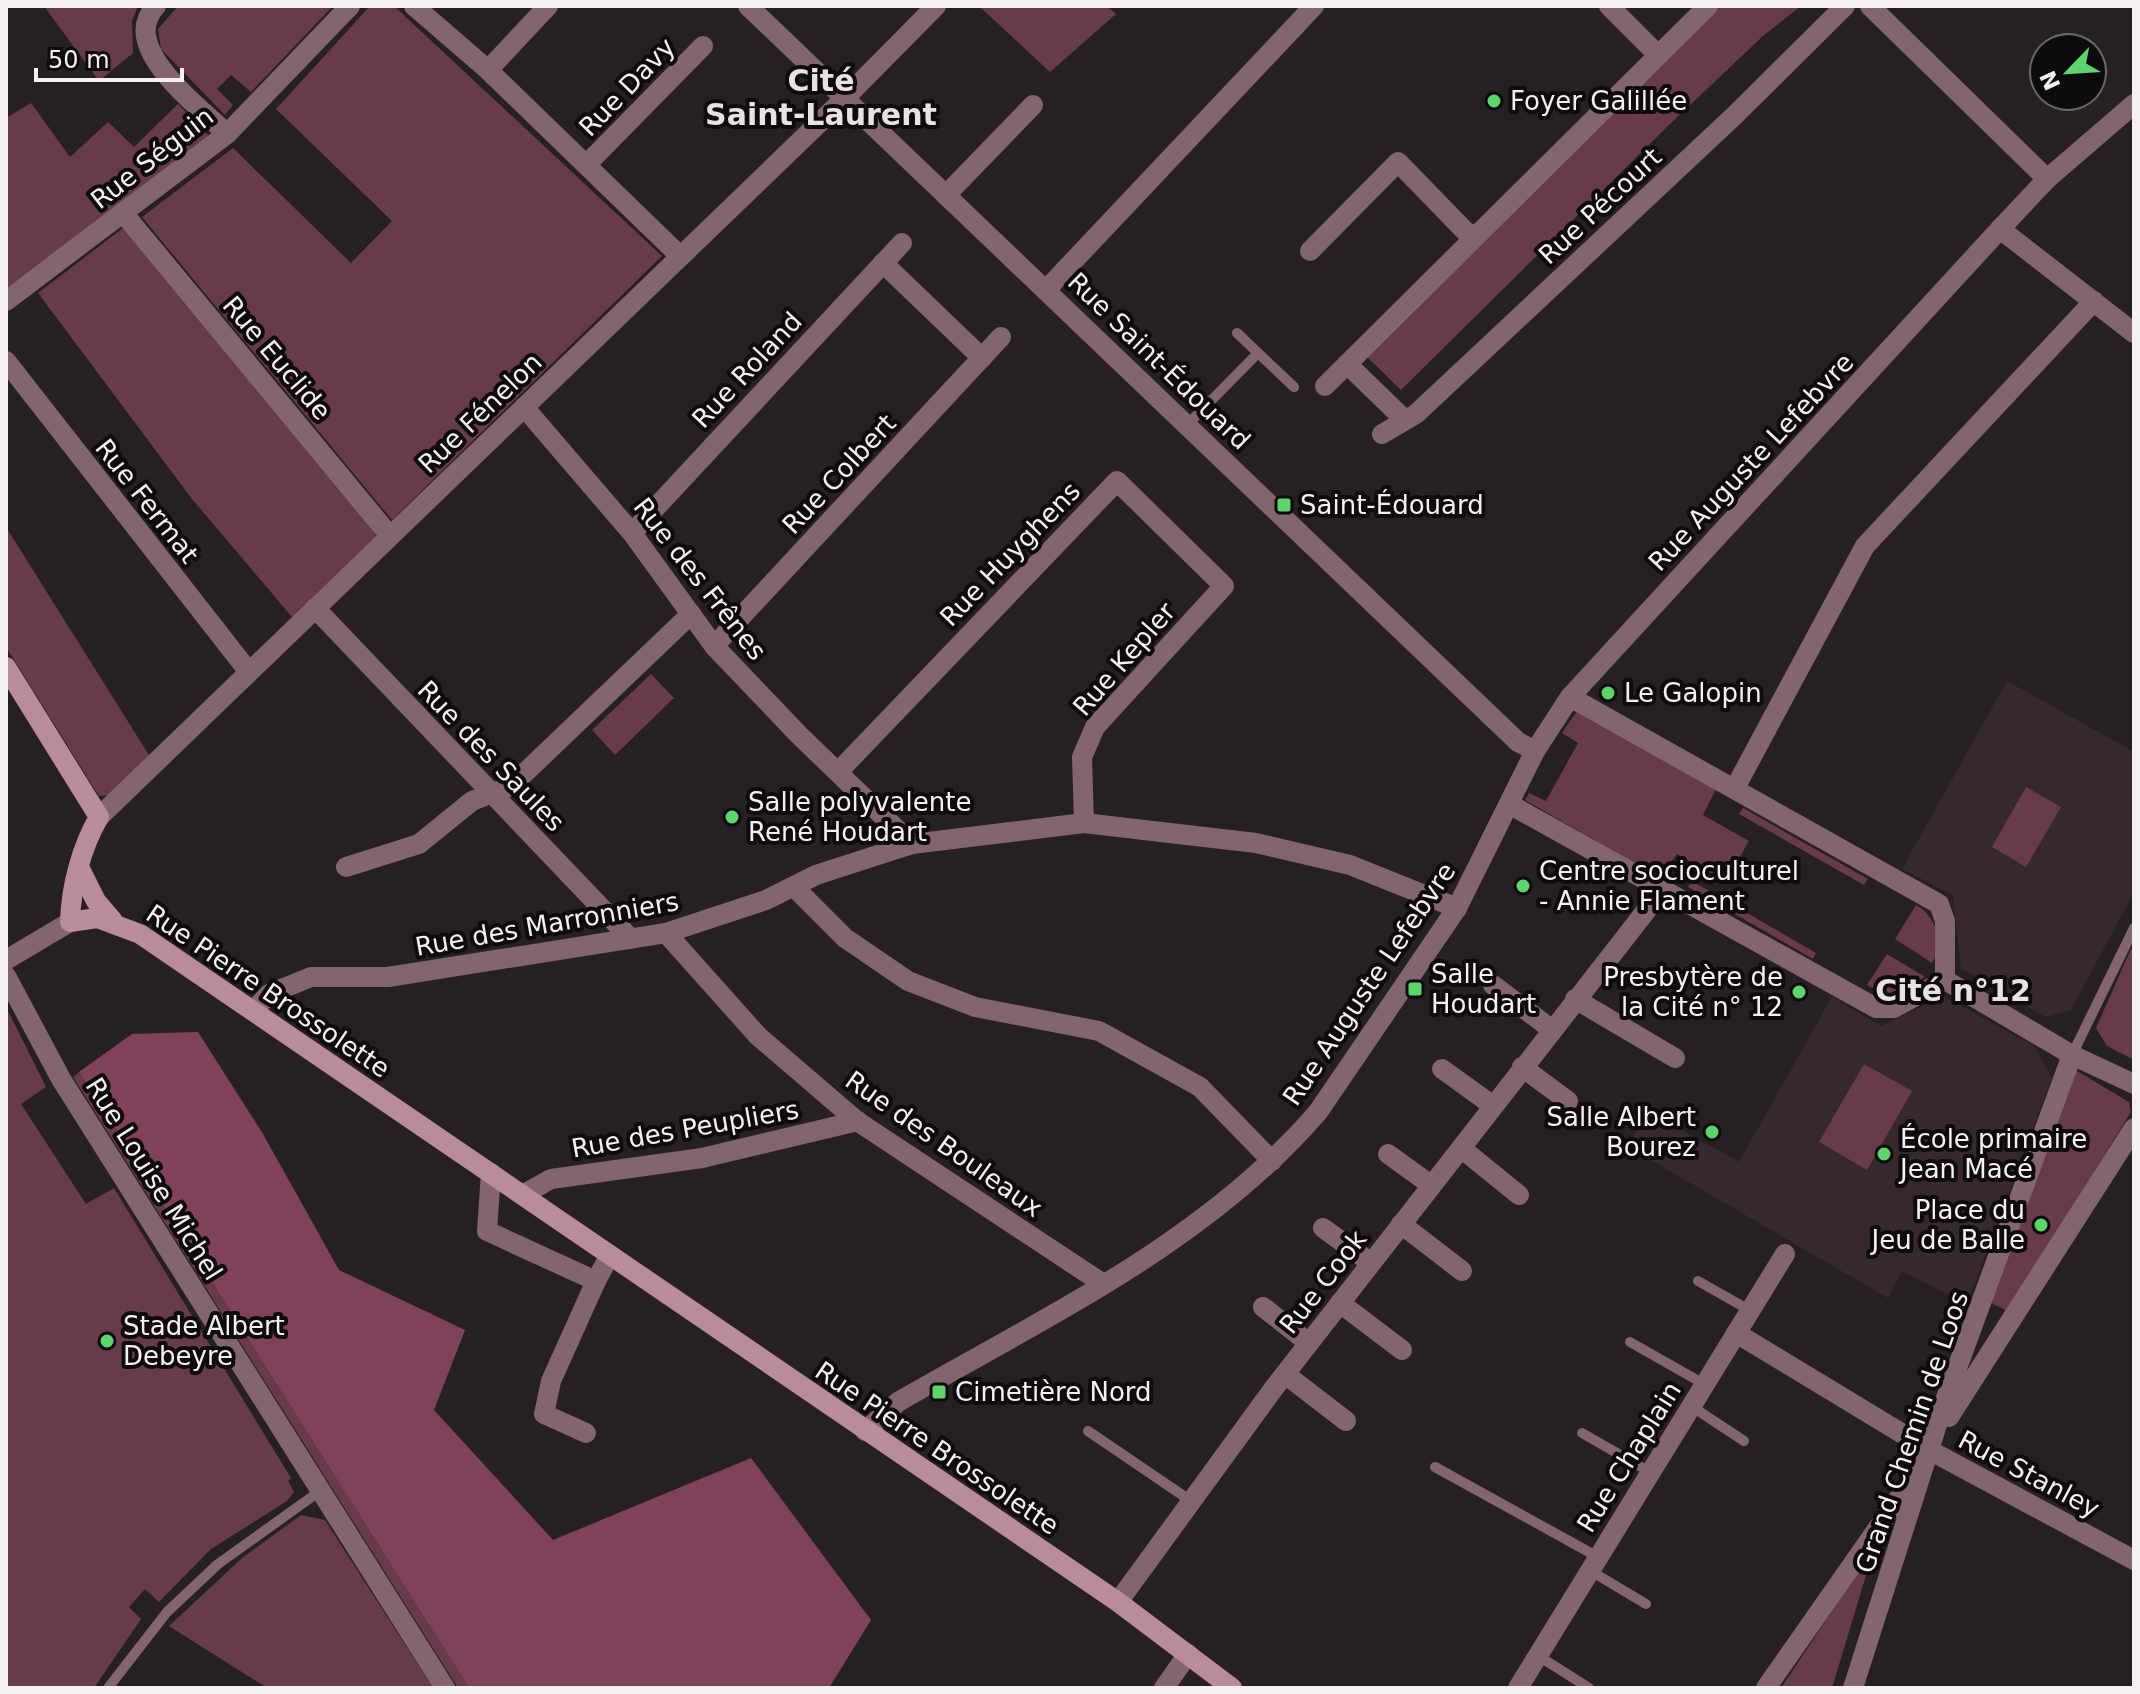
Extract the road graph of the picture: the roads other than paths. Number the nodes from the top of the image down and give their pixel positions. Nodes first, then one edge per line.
1 (156, 6) edge
2 (350, 6) edge
3 (414, 6) edge
4 (548, 6) edge
5 (748, 6) edge
6 (936, 6) edge
7 (1314, 6) edge
8 (1609, 6) edge
9 (1708, 6) edge
10 (1845, 6) edge
11 (1870, 6) edge
12 (703, 46) dead end
13 (1658, 55) junction
14 (488, 70) junction
15 (845, 98) junction
16 (2134, 104) edge
17 (1033, 105) dead end
18 (227, 134) junction
19 (587, 164) junction
20 (2047, 179) junction
21 (946, 195) junction
22 (124, 214) junction
23 (2000, 229) junction
24 (1475, 237) junction
25 (902, 243) dead end
26 (1310, 251) dead end
27 (680, 256) junction
28 (883, 263) junction
29 (1046, 290) junction
30 (6, 301) edge
31 (2094, 301) junction
32 (1237, 333) dead end
33 (2134, 333) edge
34 (1001, 337) dead end
35 (1258, 353) junction
36 (982, 358) junction
37 (6, 361) edge
38 (1347, 364) junction
39 (1325, 386) dead end
40 (1294, 387) dead end
41 (524, 407) junction
42 (1405, 420) junction
43 (1188, 424) junction
44 (1382, 434) dead end
45 (632, 533) junction
46 (390, 536) junction
47 (1224, 586) joint
48 (315, 608) junction
49 (691, 614) junction
50 (714, 646) junction
51 (6, 667) edge
52 (249, 672) junction
53 (1570, 697) junction
54 (1535, 751) junction
55 (838, 772) junction
56 (1735, 788) junction
57 (490, 795) junction
58 (1509, 804) junction
59 (99, 817) junction
60 (1084, 823) junction
61 (912, 844) junction
62 (346, 867) dead end
63 (80, 869) junction
64 (794, 887) junction
65 (1663, 889) junction
66 (1457, 908) junction
67 (113, 921) junction
68 (70, 922) junction
69 (2134, 928) edge
70 (666, 933) junction
71 (631, 939) junction
72 (6, 960) edge
73 (6, 976) edge
74 (1945, 980) junction
75 (1493, 985) dead end
76 (1575, 999) junction
77 (253, 1011) junction
78 (1551, 1029) junction
79 (2072, 1055) junction
80 (1675, 1058) dead end
81 (1522, 1067) junction
82 (1442, 1069) dead end
83 (2134, 1084) edge
84 (1568, 1101) dead end
85 (1492, 1105) junction
86 (858, 1121) junction
87 (2134, 1128) edge
88 (1461, 1148) junction
89 (1388, 1154) dead end
90 (1272, 1161) junction
91 (491, 1173) junction
92 (1431, 1185) junction
93 (524, 1194) junction
94 (1519, 1195) dead end
95 (1401, 1224) junction
96 (1323, 1228) dead end
97 (1785, 1254) dead end
98 (610, 1255) junction
99 (1371, 1263) junction
100 (1462, 1271) dead end
101 (596, 1281) junction
102 (1698, 1281) dead end
103 (1102, 1283) junction
104 (1340, 1303) junction
105 (1263, 1307) dead end
106 (1751, 1311) junction
107 (1736, 1333) junction
108 (1630, 1342) dead end
109 (1309, 1343) junction
110 (1402, 1350) dead end
111 (1285, 1374) junction
112 (1704, 1384) junction
113 (1691, 1406) junction
114 (1346, 1421) dead end
115 (865, 1431) junction
116 (1088, 1431) dead end
117 (586, 1433) dead end
118 (1582, 1433) dead end
119 (1744, 1441) dead end
120 (1931, 1451) junction
121 (1435, 1467) dead end
122 (1650, 1472) junction
123 (320, 1491) junction
124 (1191, 1501) junction
125 (2134, 1560) edge
126 (1594, 1564) junction
127 (1118, 1602) junction
128 (1646, 1604) dead end
129 (1188, 1654) junction
130 (1537, 1655) junction
131 (108, 1688) edge
132 (445, 1688) edge
133 (1164, 1688) edge
134 (1232, 1688) edge
135 (1518, 1688) edge
136 (1589, 1688) edge
137 (1766, 1688) edge
138 (1853, 1688) edge

1 - 18 street
2 - 18 street, Rue Séguin
3 - 14 street
4 - 14 street
5 - 15 street, Rue Saint-Édouard
6 - 15 street, Rue Fénelon
7 - 29 street
8 - 13 street
9 - 13 street
10 - 42 street, Rue Pécourt
11 - 20 street
12 - 19 street, Rue Davy
13 - 24 street
14 - 19 street
15 - 21 street, Rue Saint-Édouard
15 - 27 street, Rue Fénelon
16 - 20 street, Rue Auguste Lefebvre
17 - 21 street
18 - 22 street, Rue Séguin
19 - 27 street
20 - 23 street, Rue Auguste Lefebvre
21 - 29 street, Rue Saint-Édouard
22 - 30 street, Rue Séguin
22 - 46 street, Rue Euclide
23 - 31 street
23 - 53 street, Rue Auguste Lefebvre
24 - 26 street
24 - 38 street
25 - 28 street, Rue Roland
27 - 41 street, Rue Fénelon
28 - 36 street
28 - 45 street, Rue Roland
29 - 43 street, Rue Saint-Édouard
31 - 33 street
31 - 56 street
32 - 35 lane
34 - 36 street, Rue Colbert
35 - 40 lane
35 - 43 lane
36 - 50 street, Rue Colbert
37 - 52 street, Rue Fermat
38 - 39 street
38 - 42 street
41 - 45 street, Rue des Frênes
41 - 46 street, Rue Fénelon
42 - 44 street, Rue Pécourt
43 - 54 street, Rue Saint-Édouard
45 - 49 street, Rue des Frênes
46 - 48 street, Rue Fénelon
47 - 55 street, Rue Huyghens
47 - 60 street, Rue Kepler
48 - 52 street, Rue Fénelon
48 - 57 street, Rue des Saules
49 - 50 street, Rue des Frênes
49 - 57 street
50 - 55 street, Rue des Frênes
51 - 59 street
52 - 59 street, Rue Fénelon
53 - 54 street, Rue Auguste Lefebvre
53 - 56 street
54 - 58 street, Rue Auguste Lefebvre
55 - 61 street, Rue des Frênes
56 - 74 street
57 - 62 street
57 - 71 street, Rue des Saules
58 - 65 street
58 - 66 street, Rue Auguste Lefebvre
59 - 63 street, Rue Fénelon
60 - 61 street, Rue des Marronniers
60 - 66 street, Rue des Marronniers
61 - 64 street, Rue des Marronniers
63 - 67 street
63 - 68 street, Rue Fénelon
64 - 70 street, Rue des Marronniers
64 - 90 street
65 - 74 street
65 - 76 street, Rue Cook
66 - 90 street, Rue Auguste Lefebvre
67 - 68 street, Rue Pierre Brossolette
67 - 77 street, Rue Pierre Brossolette
68 - 72 street, Rue Pierre Brossolette
69 - 79 lane, Grand Chemin de Loos
70 - 71 street, Rue des Marronniers
70 - 86 street, Rue des Bouleaux
71 - 77 street, Rue des Marronniers
73 - 123 street, Rue Louise Michel
74 - 79 street
75 - 78 street
76 - 78 street, Rue Cook
76 - 80 street
77 - 91 street, Rue Pierre Brossolette
78 - 81 street, Rue Cook
79 - 83 street
79 - 120 street, Grand Chemin de Loos
81 - 84 street
81 - 85 street, Rue Cook
82 - 85 street
85 - 88 street, Rue Cook
86 - 93 street, Rue des Peupliers
86 - 103 street, Rue des Bouleaux
87 - 120 street
88 - 92 street, Rue Cook
88 - 94 street
89 - 92 street
90 - 103 street, Rue Auguste Lefebvre
91 - 93 street, Rue Pierre Brossolette
91 - 101 street
92 - 95 street, Rue Cook
93 - 98 street, Rue Pierre Brossolette
95 - 99 street, Rue Cook
95 - 100 street
96 - 99 street
97 - 106 street, Rue Chaplain
98 - 101 street
98 - 115 street, Rue Pierre Brossolette
99 - 104 street, Rue Cook
101 - 117 street
102 - 106 lane
103 - 115 street, Rue Auguste Lefebvre
104 - 109 street, Rue Cook
104 - 110 street
105 - 109 street
106 - 107 street, Rue Chaplain
107 - 112 street, Rue Chaplain
107 - 120 street, Rue Stanley
108 - 112 lane
109 - 111 street, Rue Cook
111 - 114 street
111 - 124 street, Rue Cook
112 - 113 street, Rue Chaplain
113 - 119 lane
113 - 122 street, Rue Chaplain
115 - 127 street, Rue Pierre Brossolette
116 - 124 lane
118 - 122 lane
120 - 125 street, Rue Stanley
120 - 137 street
120 - 138 street, Grand Chemin de Loos
121 - 126 lane
122 - 126 street, Rue Chaplain
123 - 131 lane
123 - 132 street, Rue Louise Michel
124 - 127 street, Rue Cook
126 - 128 lane
126 - 130 street, Rue Chaplain
127 - 129 street, Rue Pierre Brossolette
129 - 133 street
129 - 134 street, Rue Pierre Brossolette
130 - 135 street, Rue Chaplain
130 - 136 lane

